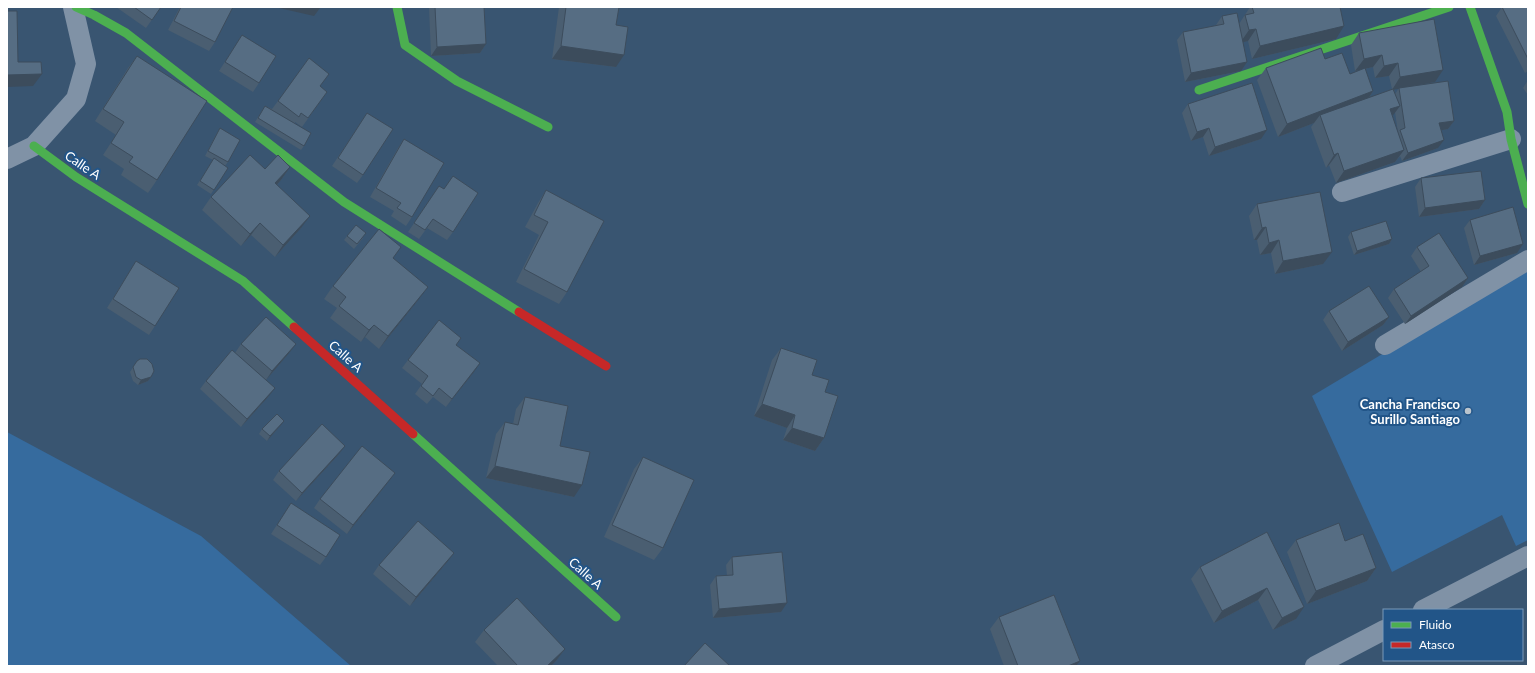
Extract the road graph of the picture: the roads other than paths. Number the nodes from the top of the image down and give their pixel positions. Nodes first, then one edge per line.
1 (73, 7) edge
2 (76, 7) edge
3 (397, 7) edge
4 (1449, 7) edge
5 (1470, 7) edge
6 (1199, 90) dead end
7 (548, 127) dead end
8 (1511, 138) junction
9 (34, 146) junction
10 (7, 159) edge
11 (1342, 192) dead end
12 (1528, 204) edge
13 (1528, 260) edge
14 (1385, 345) dead end
15 (606, 366) dead end
16 (1528, 556) edge
17 (1425, 609) edge
18 (616, 617) dead end
19 (1383, 631) edge
20 (1315, 666) edge

1 - 9 street
2 - 15 street
3 - 7 street
4 - 6 street
5 - 8 street
8 - 11 street
8 - 12 street
9 - 10 street
9 - 18 street, Calle A
13 - 14 street
16 - 17 street
19 - 20 street

